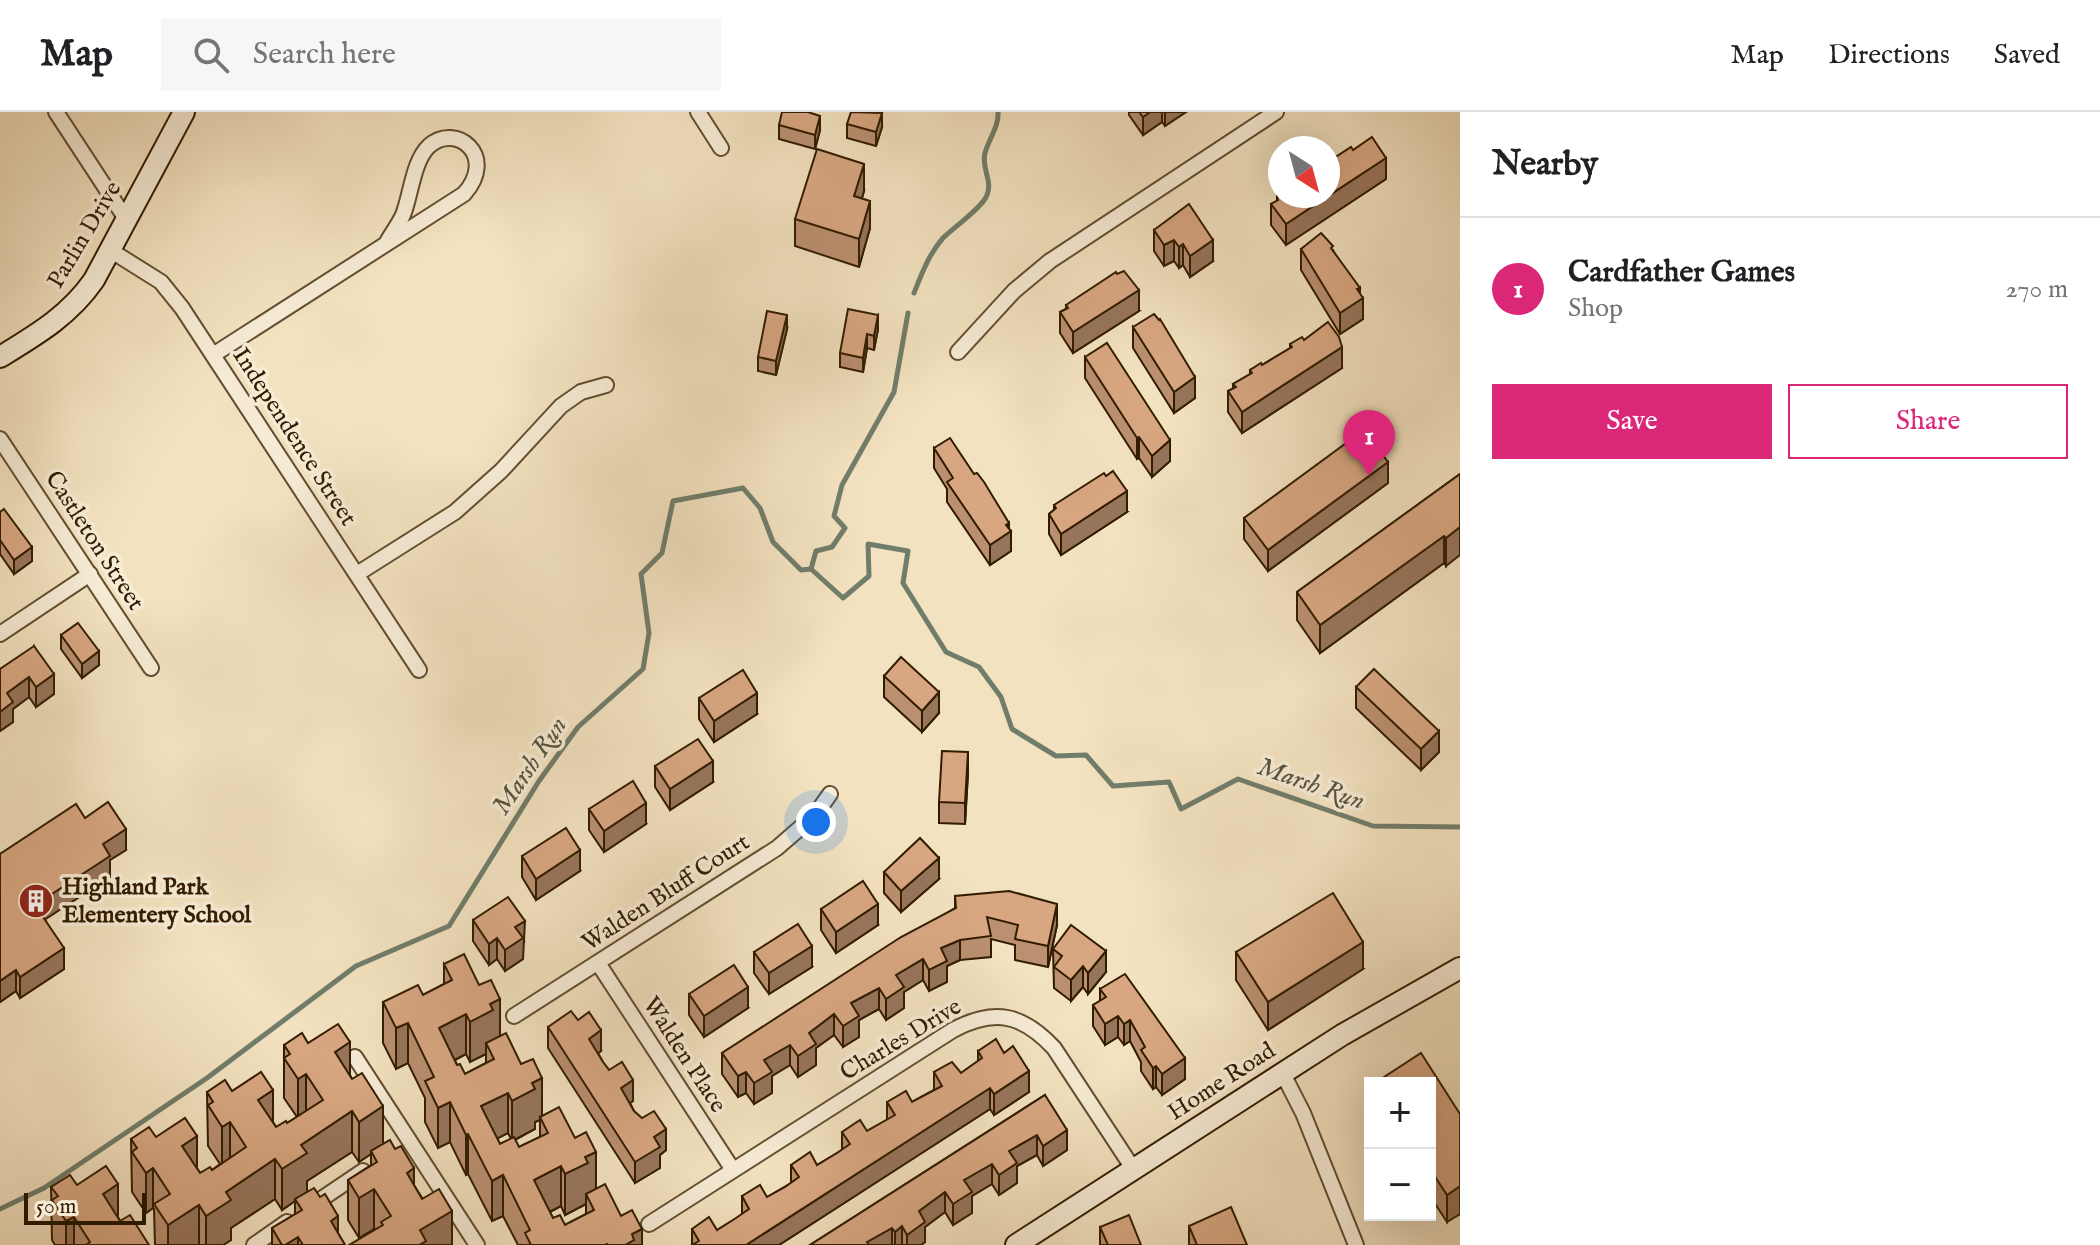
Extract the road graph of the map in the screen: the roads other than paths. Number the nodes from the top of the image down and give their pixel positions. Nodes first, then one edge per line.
1 (56, 112) edge
2 (184, 112) edge
3 (698, 112) edge
4 (1276, 112) edge
5 (721, 148) dead end
6 (126, 219) junction
7 (387, 242) junction
8 (110, 250) junction
9 (958, 352) dead end
10 (213, 355) junction
11 (0, 357) edge
12 (606, 385) dead end
13 (0, 439) edge
14 (90, 574) junction
15 (357, 574) junction
16 (0, 634) edge
17 (151, 668) dead end
18 (419, 670) dead end
19 (830, 794) dead end
20 (598, 963) junction
21 (1460, 968) edge
22 (514, 1016) dead end
23 (355, 1057) dead end
24 (1283, 1074) junction
25 (373, 1165) edge
26 (733, 1170) junction
27 (1134, 1170) junction
28 (649, 1224) dead end
29 (254, 1245) edge
30 (477, 1245) edge
31 (1016, 1245) edge
32 (1356, 1245) edge

1 - 6 street
2 - 6 street, Parlin Drive
3 - 5 street
4 - 9 street
6 - 8 street, Parlin Drive
7 - 7 street
7 - 10 street
8 - 10 street, Independence Street
8 - 11 street, Parlin Drive
10 - 15 street, Independence Street
12 - 15 street
13 - 14 street, Castleton Street
14 - 16 street
14 - 17 street, Castleton Street
15 - 18 street, Independence Street
19 - 20 street, Walden Bluff Court
20 - 22 street, Walden Bluff Court
20 - 26 street, Walden Place
21 - 24 street, Home Road
23 - 30 street
24 - 27 street, Home Road
24 - 32 street
25 - 29 street
26 - 27 street, Charles Drive
26 - 28 street, Charles Drive
27 - 31 street, Home Road

